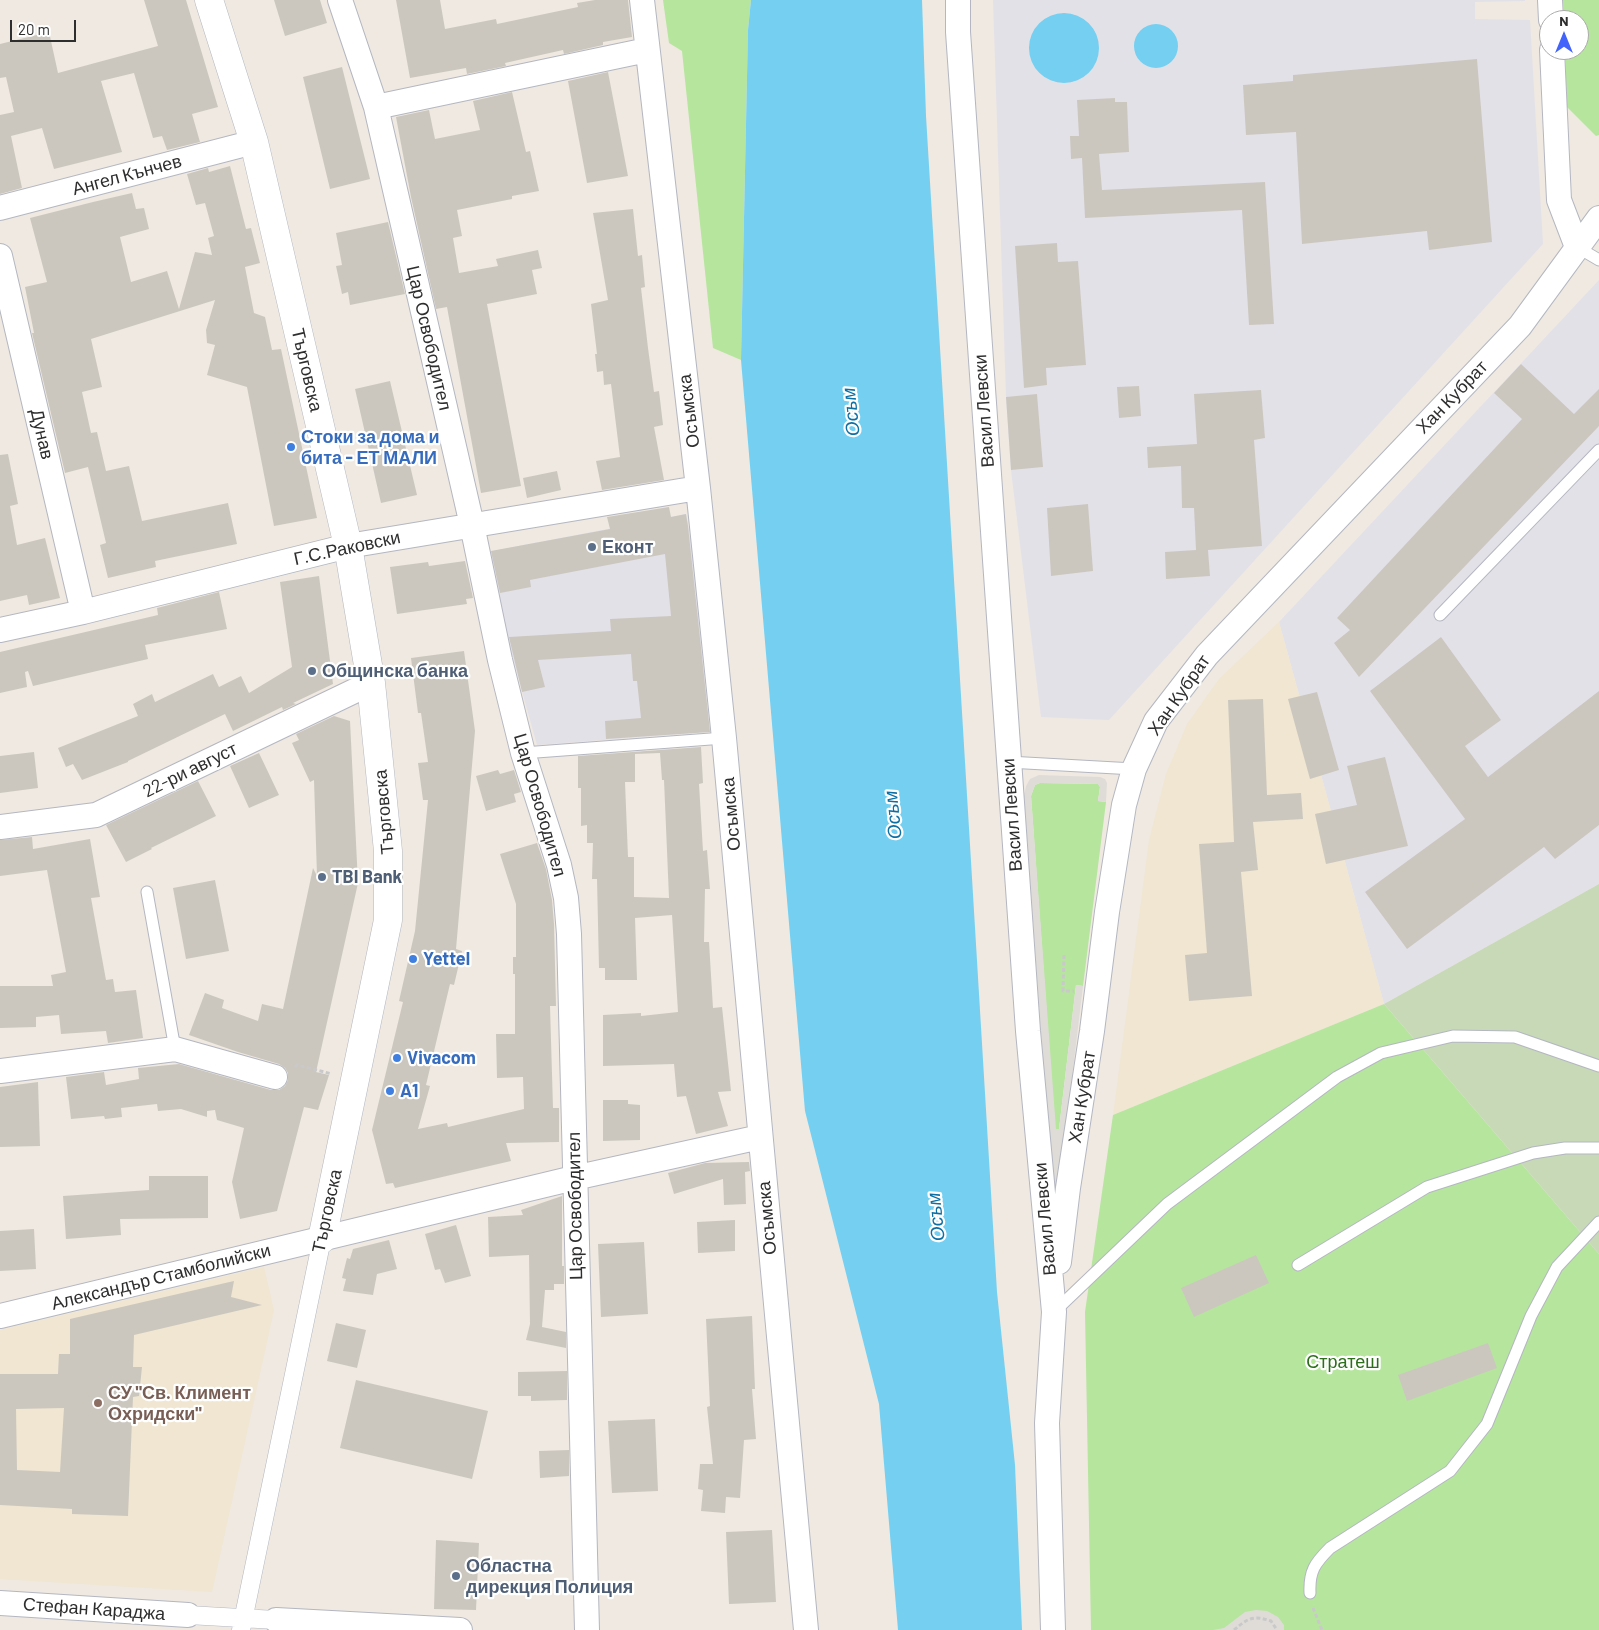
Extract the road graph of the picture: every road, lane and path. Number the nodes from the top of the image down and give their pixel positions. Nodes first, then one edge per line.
1 (209, 0) edge
2 (340, 0) edge
3 (642, 0) edge
4 (958, 0) edge
5 (647, 50) junction
6 (1552, 60) edge
7 (376, 107) junction
8 (254, 142) junction
9 (0, 208) edge
10 (1599, 218) edge
11 (1577, 247) junction
12 (0, 256) edge
13 (1599, 260) edge
14 (1599, 450) edge
15 (698, 488) junction
16 (472, 525) junction
17 (348, 546) junction
18 (83, 612) junction
19 (1440, 615) dead end
20 (0, 630) edge
21 (371, 683) junction
22 (724, 738) junction
23 (523, 754) junction
24 (1008, 762) junction
25 (1134, 768) junction
26 (0, 827) edge
27 (147, 892) dead end
28 (1064, 955) dead end
29 (1079, 991) dead end
30 (175, 1048) junction
31 (1599, 1066) edge
32 (0, 1071) edge
33 (275, 1076) joint
34 (355, 1079) junction
35 (760, 1137) junction
36 (1599, 1148) edge
37 (574, 1178) junction
38 (1599, 1222) edge
39 (322, 1239) junction
40 (1298, 1265) dead end
41 (1054, 1312) junction
42 (0, 1316) edge
43 (1310, 1593) joint
44 (0, 1603) edge
45 (188, 1615) joint
46 (276, 1620) joint
47 (242, 1624) edge
48 (452, 1630) edge
49 (587, 1630) edge
50 (806, 1630) edge
51 (1053, 1630) edge
52 (1234, 1630) edge
53 (1277, 1630) edge
54 (1322, 1630) edge

1 - 8 street, Търговска
2 - 7 street, Цар Освободител
3 - 5 street, Осъмска
4 - 24 street, Васил Левски
5 - 7 street
5 - 15 street, Осъмска
6 - 11 street
7 - 16 street, Цар Освободител
8 - 9 street, Ангел Кънчев
8 - 17 street, Търговска
10 - 11 street, Хан Кубрат
11 - 13 lane
11 - 25 street, Хан Кубрат
12 - 18 street, Дунав
14 - 19 lane
15 - 16 street, Г.С.Раковски
15 - 22 street, Осъмска
16 - 17 street, Г.С.Раковски
16 - 23 street, Цар Освободител
17 - 18 street, Г.С.Раковски
17 - 21 street, Търговска
18 - 20 street, Г.С.Раковски
21 - 26 street, 22-ри август
21 - 34 street, Търговска
22 - 23 lane
22 - 35 street, Осъмска
23 - 37 street, Цар Освободител
24 - 25 lane
24 - 41 street, Васил Левски
25 - 41 street, Хан Кубрат
27 - 30 lane
28 - 29 path
30 - 32 street
30 - 33 street
31 - 41 lane
33 - 34 path
34 - 39 street, Търговска
35 - 37 street, Александър Стамболийски
35 - 50 street, Осъмска
36 - 40 lane
37 - 39 street, Александър Стамболийски
37 - 49 street, Цар Освободител
38 - 43 lane
39 - 42 street, Александър Стамболийски
39 - 47 street, Търговска
41 - 51 street, Васил Левски
43 - 54 path
44 - 45 street, Стефан Караджа
45 - 47 street
46 - 47 street
46 - 48 street
52 - 53 path

